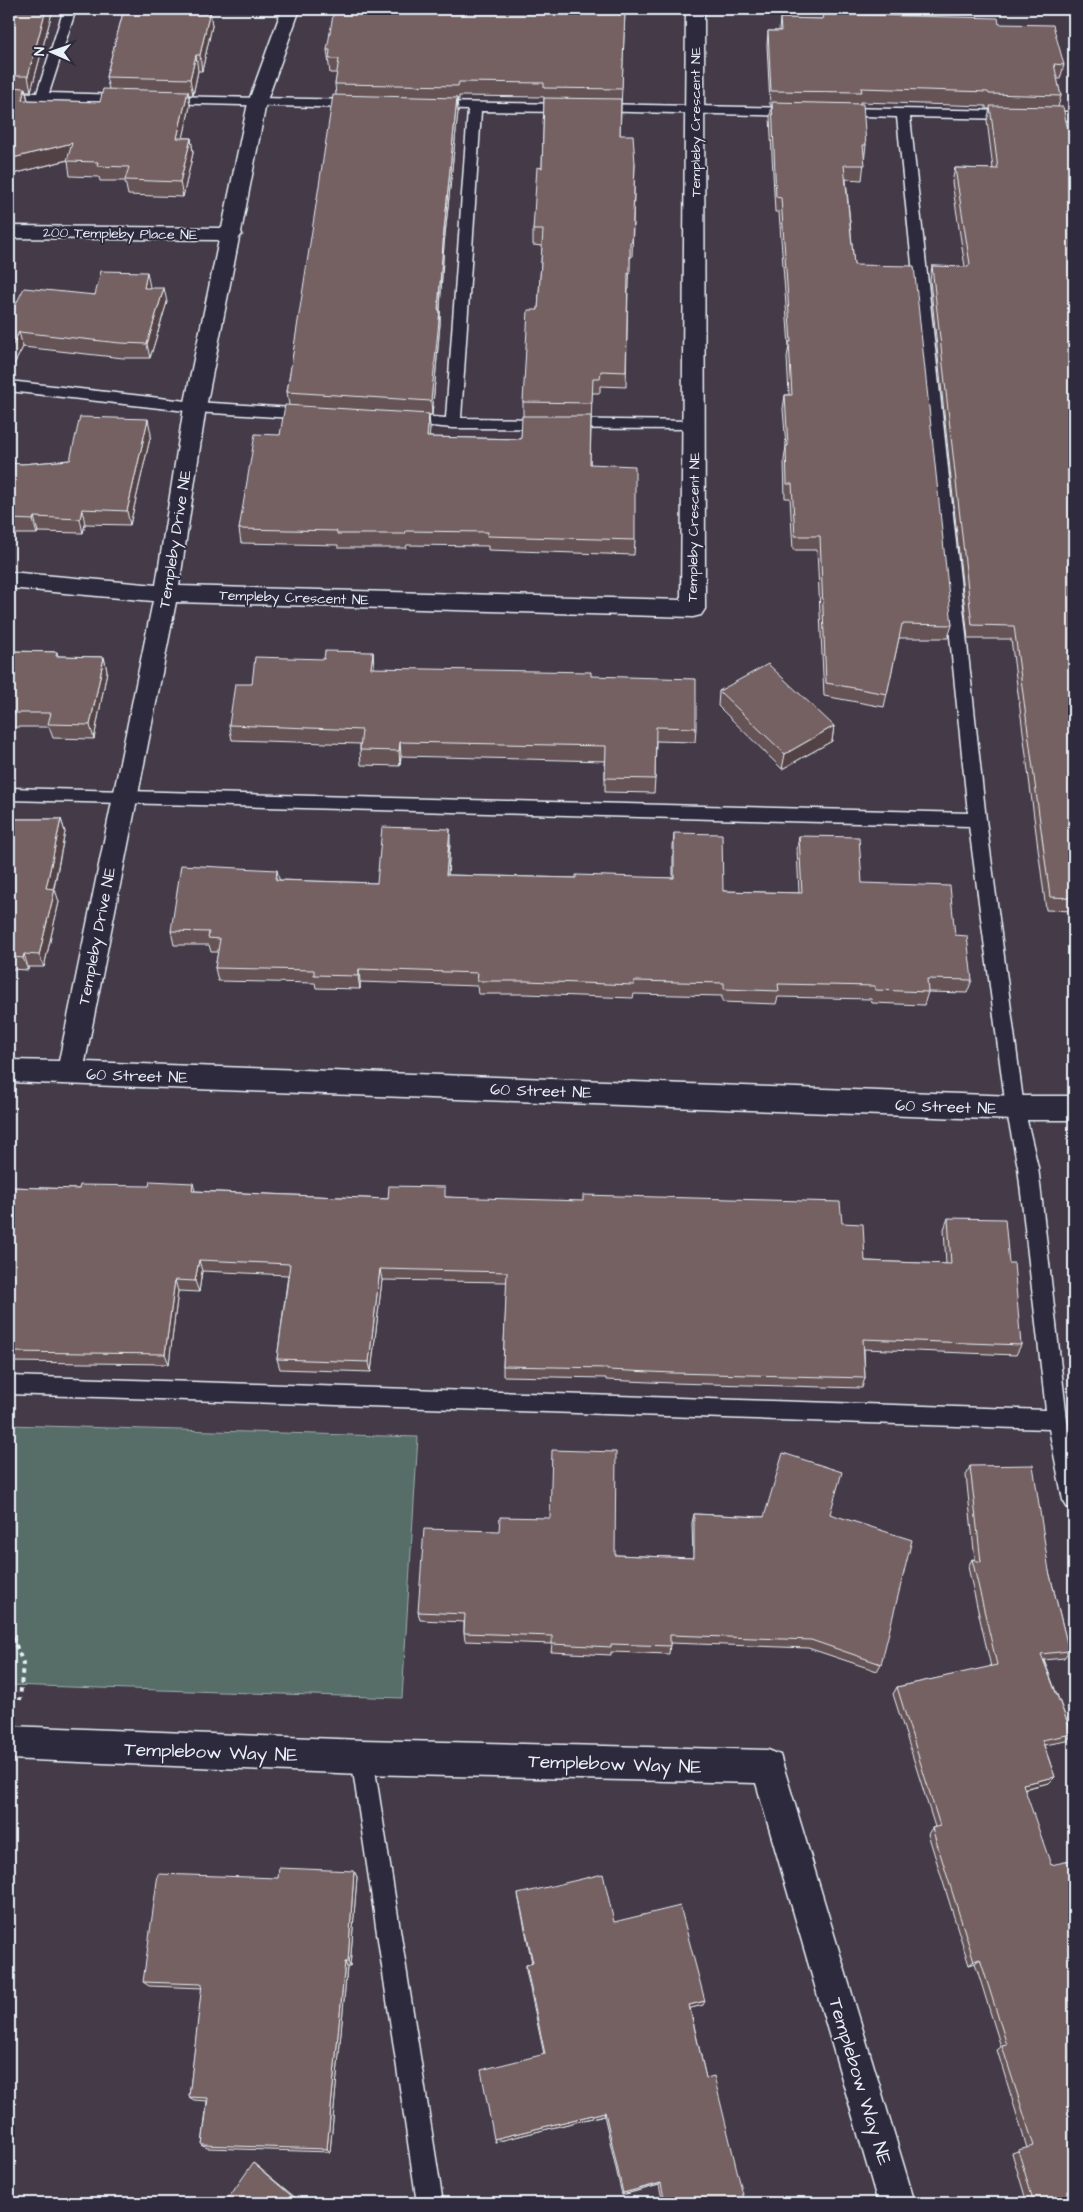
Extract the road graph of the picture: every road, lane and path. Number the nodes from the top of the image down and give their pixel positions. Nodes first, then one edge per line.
1 (70, 9) edge
2 (291, 9) edge
3 (695, 9) edge
4 (9, 96) edge
5 (42, 96) junction
6 (257, 103) junction
7 (366, 104) edge
8 (416, 105) edge
9 (475, 106) junction
10 (694, 110) junction
11 (903, 113) junction
12 (1074, 116) edge
13 (9, 232) edge
14 (232, 234) junction
15 (9, 386) edge
16 (195, 407) junction
17 (324, 415) edge
18 (393, 419) edge
19 (453, 423) junction
20 (695, 426) junction
21 (9, 580) edge
22 (166, 594) junction
23 (9, 794) edge
24 (124, 798) junction
25 (978, 820) junction
26 (9, 1070) edge
27 (70, 1072) junction
28 (1015, 1108) junction
29 (1074, 1108) edge
30 (11, 1135) dead end
31 (9, 1144) edge
32 (9, 1385) edge
33 (1057, 1420) junction
34 (1074, 1500) edge
35 (9, 1628) edge
36 (13, 1742) edge
37 (362, 1757) junction
38 (430, 2203) edge
39 (897, 2203) edge

1 - 5 lane
2 - 6 street, Templeby Drive NE
3 - 10 street, Templeby Crescent NE
4 - 5 lane
5 - 6 lane
6 - 7 lane
6 - 14 street, Templeby Drive NE
8 - 9 lane
9 - 10 lane
9 - 19 lane
10 - 11 lane
10 - 20 street, Templeby Crescent NE
11 - 12 lane
11 - 25 lane
13 - 14 street, 200 Templeby Place NE
14 - 16 street, Templeby Drive NE
15 - 16 lane
16 - 17 lane
16 - 22 street, Templeby Drive NE
18 - 19 lane
19 - 20 lane
20 - 22 street, Templeby Crescent NE
21 - 22 street
22 - 24 street, Templeby Drive NE
23 - 24 lane
24 - 25 lane
24 - 27 street, Templeby Drive NE
25 - 28 lane
26 - 27 street, 60 Street NE
27 - 28 street, 60 Street NE
28 - 29 street, 60 Street NE
28 - 33 lane
30 - 31 path
32 - 33 lane
33 - 34 lane
35 - 36 path
36 - 37 street, Templebow Way NE
37 - 38 lane
37 - 39 street, Templebow Way NE

